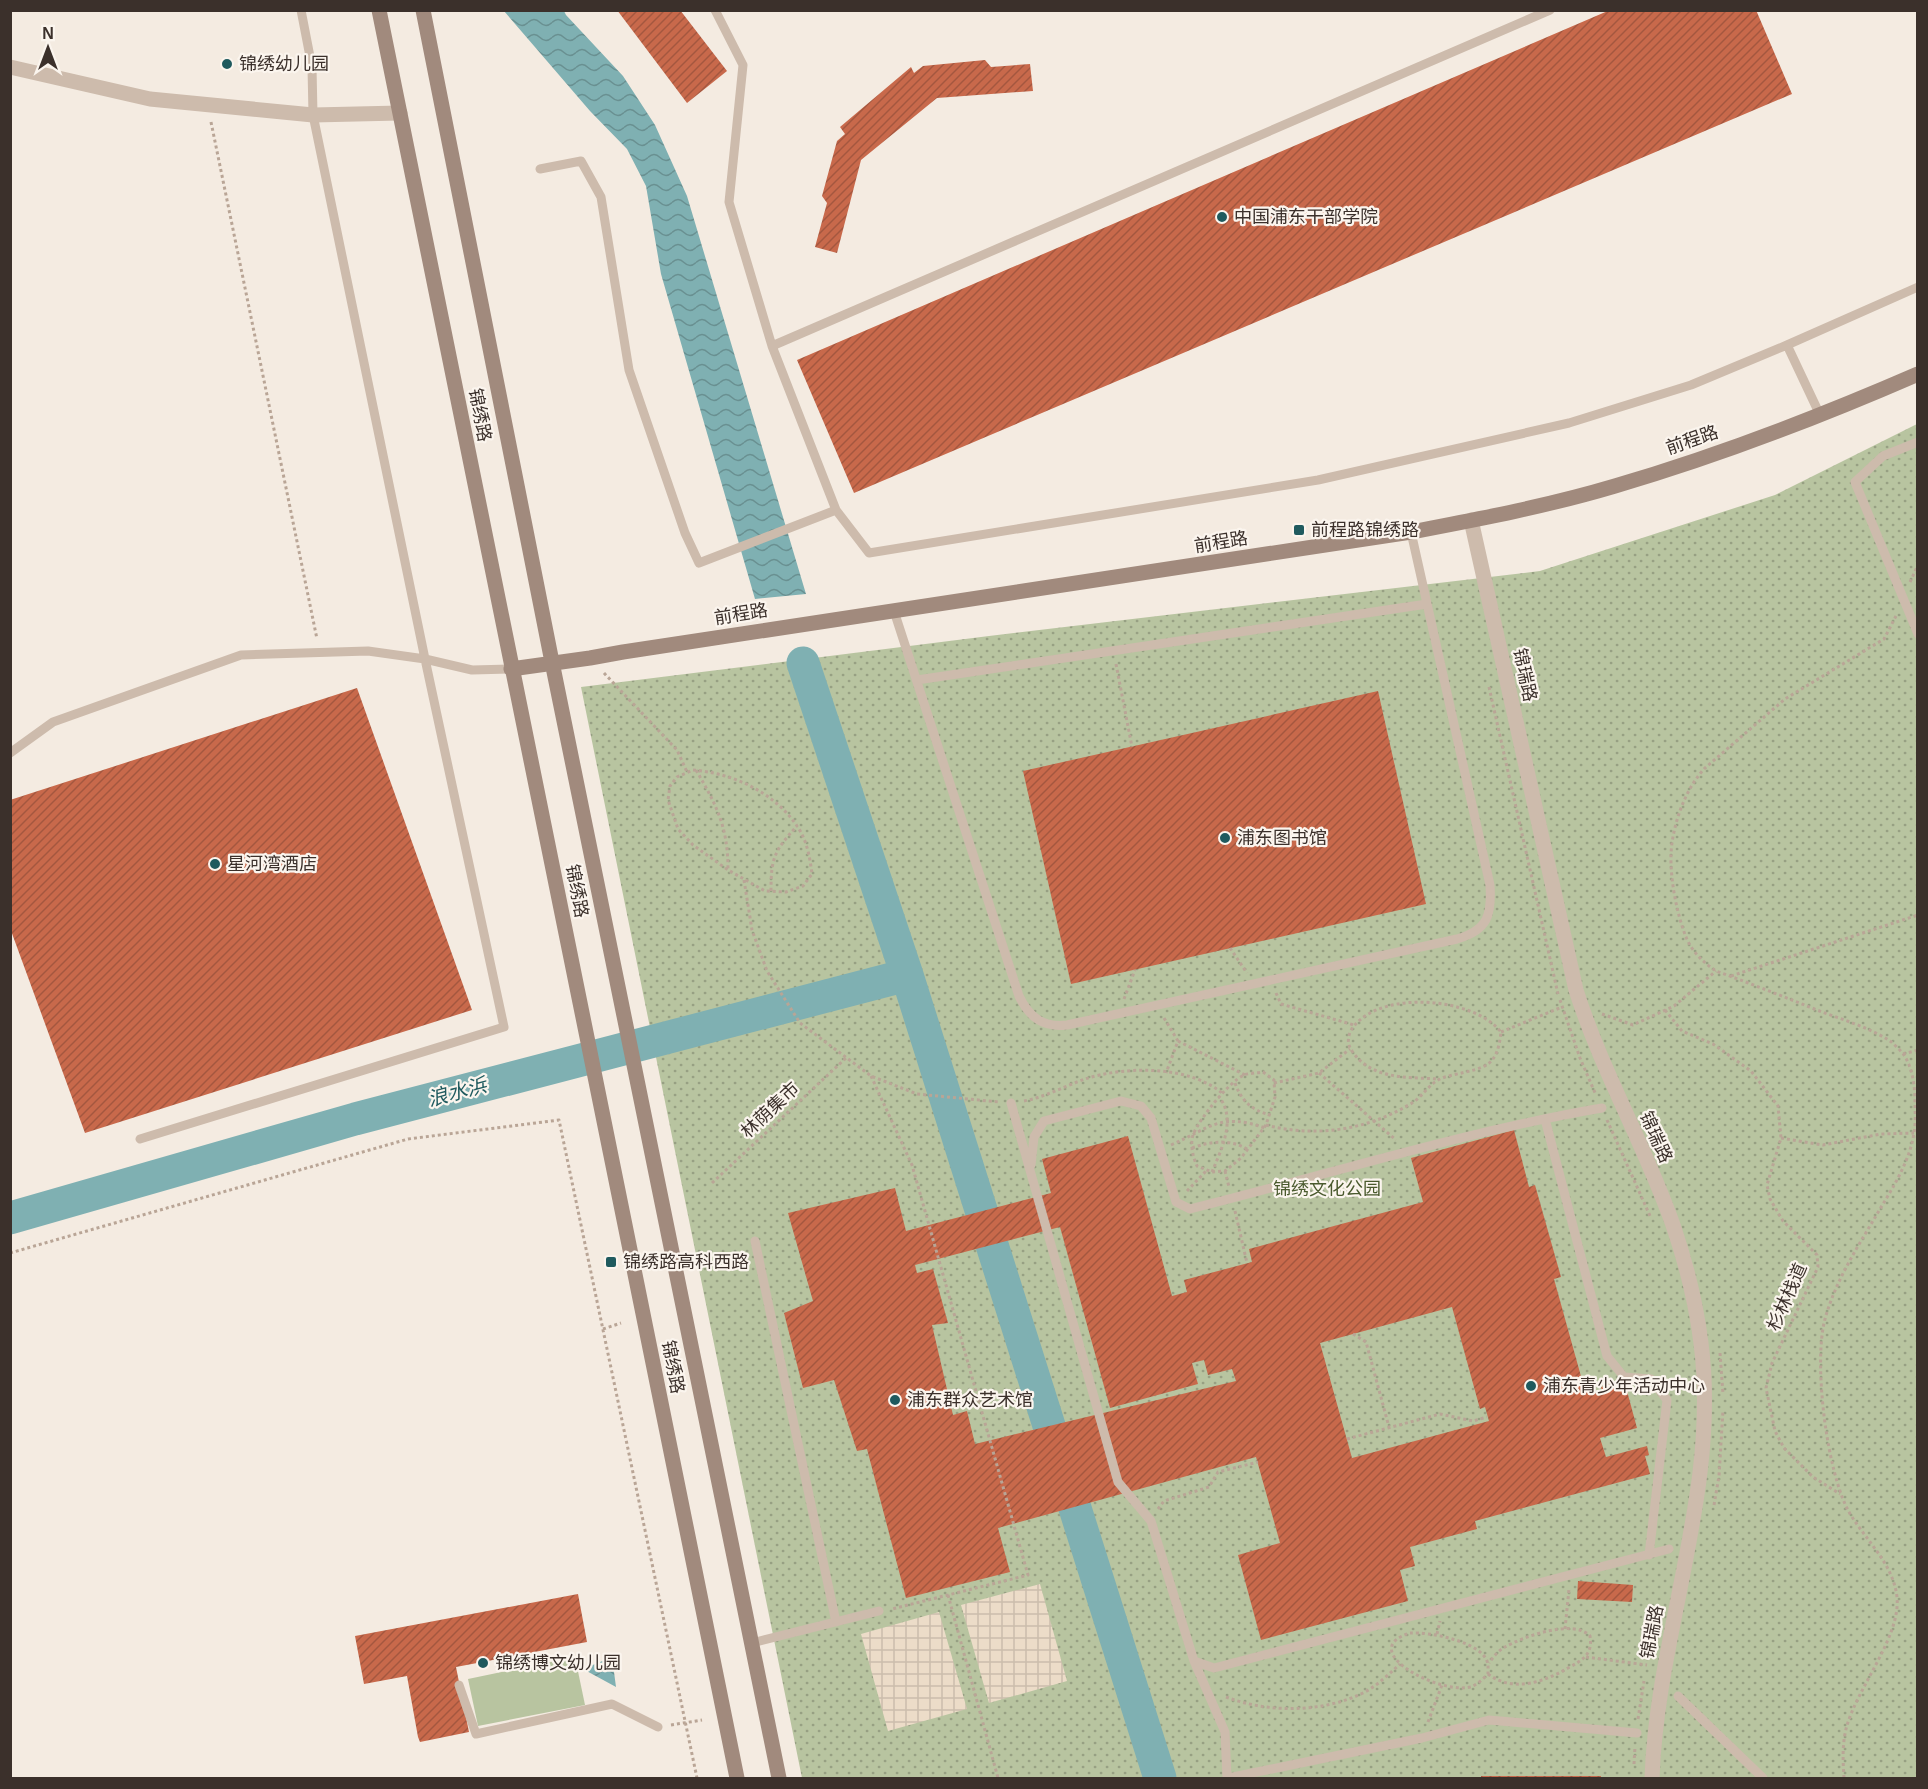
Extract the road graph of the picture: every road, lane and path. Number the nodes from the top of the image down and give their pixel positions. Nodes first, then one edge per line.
1 (301, 10) edge
2 (379, 10) edge
3 (423, 10) edge
4 (716, 10) edge
5 (1550, 10) edge
6 (10, 67) edge
7 (207, 104) junction
8 (400, 113) junction
9 (313, 115) junction
10 (540, 169) dead end
11 (1917, 287) edge
12 (1787, 345) junction
13 (772, 346) junction
14 (1917, 374) edge
15 (1820, 415) junction
16 (1917, 442) edge
17 (836, 510) junction
18 (1471, 520) junction
19 (1411, 532) junction
20 (1917, 565) edge
21 (1903, 600) junction
22 (1427, 604) junction
23 (894, 611) junction
24 (1917, 634) edge
25 (1113, 651) junction
26 (320, 652) junction
27 (590, 658) junction
28 (425, 659) junction
29 (552, 663) junction
30 (511, 669) junction
31 (1487, 677) dead end
32 (917, 680) junction
33 (1132, 747) dead end
34 (10, 753) edge
35 (696, 770) junction
36 (687, 772) junction
37 (797, 826) junction
38 (728, 870) junction
39 (744, 880) junction
40 (771, 891) junction
41 (1917, 915) edge
42 (1230, 948) dead end
43 (1135, 970) dead end
44 (1716, 971) junction
45 (1731, 976) junction
46 (1271, 980) junction
47 (1255, 984) junction
48 (1157, 1005) junction
49 (1562, 1007) junction
50 (1665, 1010) junction
51 (1118, 1014) junction
52 (1602, 1014) dead end
53 (1354, 1025) junction
54 (1501, 1032) junction
55 (1178, 1041) junction
56 (1350, 1049) junction
57 (1917, 1050) edge
58 (1904, 1054) junction
59 (846, 1058) junction
60 (1318, 1072) junction
61 (1166, 1073) junction
62 (1245, 1075) junction
63 (870, 1076) junction
64 (1439, 1079) junction
65 (1235, 1083) junction
66 (1274, 1083) junction
67 (1221, 1095) junction
68 (1011, 1103) junction
69 (1602, 1108) junction
70 (1270, 1115) junction
71 (1545, 1119) junction
72 (1227, 1121) junction
73 (1374, 1121) junction
74 (1265, 1127) junction
75 (1914, 1133) junction
76 (1193, 1136) junction
77 (1781, 1138) junction
78 (140, 1139) dead end
79 (1224, 1142) junction
80 (1192, 1148) junction
81 (1160, 1149) junction
82 (1247, 1149) junction
83 (1408, 1150) junction
84 (1030, 1171) junction
85 (1206, 1171) junction
86 (1225, 1171) junction
87 (1212, 1173) junction
88 (712, 1183) dead end
89 (1232, 1198) junction
90 (1176, 1202) junction
91 (1651, 1220) dead end
92 (755, 1241) dead end
93 (10, 1253) edge
94 (1247, 1263) dead end
95 (621, 1323) dead end
96 (603, 1329) junction
97 (1353, 1334) dead end
98 (1624, 1377) junction
99 (1588, 1388) dead end
100 (1487, 1417) dead end
101 (1389, 1428) junction
102 (1347, 1439) dead end
103 (1258, 1462) dead end
104 (1840, 1494) junction
105 (1152, 1521) junction
106 (1669, 1549) dead end
107 (1649, 1555) junction
108 (1571, 1575) junction
109 (948, 1595) junction
110 (879, 1611) joint
111 (836, 1622) junction
112 (1565, 1629) junction
113 (752, 1643) junction
114 (1586, 1657) junction
115 (1194, 1661) junction
116 (1488, 1663) junction
117 (1400, 1664) junction
118 (1488, 1674) junction
119 (459, 1685) dead end
120 (1442, 1685) junction
121 (1207, 1690) junction
122 (1678, 1695) dead end
123 (658, 1727) dead end
124 (1637, 1733) junction
125 (1422, 1738) junction
126 (1634, 1770) dead end
127 (697, 1779) edge
128 (736, 1779) edge
129 (779, 1779) edge
130 (998, 1779) edge
131 (1228, 1779) edge
132 (1652, 1779) edge
133 (1763, 1779) edge
134 (1844, 1779) edge

1 - 9 lane
2 - 8 main road, 锦绣路
3 - 29 main road, 锦绣路
4 - 13 lane
5 - 13 lane
6 - 7 street
7 - 9 street
7 - 26 path
8 - 9 street
8 - 30 main road, 锦绣路
9 - 28 lane
10 - 17 lane
11 - 12 lane
12 - 15 lane
12 - 17 lane
13 - 17 lane
14 - 15 main road, 前程路
15 - 18 main road, 前程路
16 - 21 lane
18 - 19 main road, 前程路
18 - 132 street, 锦瑞路
19 - 22 lane
19 - 23 main road, 前程路
20 - 21 path
21 - 24 lane
21 - 44 path
22 - 25 lane
22 - 46 lane
23 - 27 main road, 前程路
23 - 32 lane
25 - 32 lane
25 - 33 path
26 - 28 lane
26 - 34 lane
27 - 29 main road, 前程路
27 - 36 path
28 - 30 lane
28 - 78 lane
29 - 30 main road, 前程路
29 - 113 main road, 锦绣路
30 - 128 main road, 锦绣路
31 - 49 path
32 - 51 lane
35 - 36 path
35 - 37 path
35 - 38 path
36 - 38 path
37 - 40 path
37 - 40 path
38 - 39 path
39 - 40 path
39 - 59 path
41 - 45 path
42 - 47 path
43 - 51 path
44 - 45 path
44 - 50 path
45 - 58 path
46 - 47 lane
46 - 53 path
47 - 48 lane
48 - 51 lane
48 - 55 path
49 - 54 path
49 - 69 path
50 - 52 path
50 - 77 path, 杉林栈道
53 - 54 path
53 - 56 path
54 - 64 path
55 - 61 path
55 - 62 path
56 - 60 path
56 - 64 path
57 - 58 path
58 - 75 path
59 - 63 path
59 - 88 path, 林荫集市
60 - 66 path
60 - 73 path
61 - 67 path
61 - 68 path
62 - 65 path
62 - 66 path
63 - 68 path
63 - 109 path
64 - 73 path
65 - 67 path
65 - 70 path
66 - 70 path
67 - 72 path
67 - 76 path
68 - 84 lane
69 - 71 lane
69 - 91 path
70 - 74 path
71 - 83 lane
71 - 98 lane
72 - 74 path
72 - 76 path
72 - 79 path
73 - 74 path
73 - 83 path
74 - 82 path
75 - 77 path
75 - 104 path
76 - 80 path
76 - 81 path
77 - 104 path, 杉林栈道
79 - 80 path
79 - 82 path
79 - 87 path
80 - 85 path
81 - 84 lane
81 - 90 lane
82 - 86 path
83 - 89 lane
84 - 105 lane
85 - 87 path
85 - 90 path
86 - 87 path
86 - 89 path
89 - 90 lane
89 - 94 path
92 - 111 lane
93 - 96 path
95 - 96 path
96 - 127 path
97 - 101 path
98 - 99 path
98 - 107 lane
100 - 101 path
101 - 102 path
103 - 105 path
104 - 134 path
105 - 115 lane
106 - 107 lane
107 - 108 lane
108 - 112 path
108 - 115 lane
109 - 110 path
109 - 130 path
110 - 111 lane
111 - 113 lane
112 - 114 path
112 - 116 path
113 - 129 main road, 锦绣路
114 - 118 path
114 - 124 path
115 - 121 lane
116 - 117 path
116 - 118 path
117 - 120 path
117 - 121 path
118 - 120 path
119 - 123 lane
120 - 125 path
121 - 131 lane
122 - 133 lane
124 - 125 lane
124 - 126 path
125 - 131 lane

